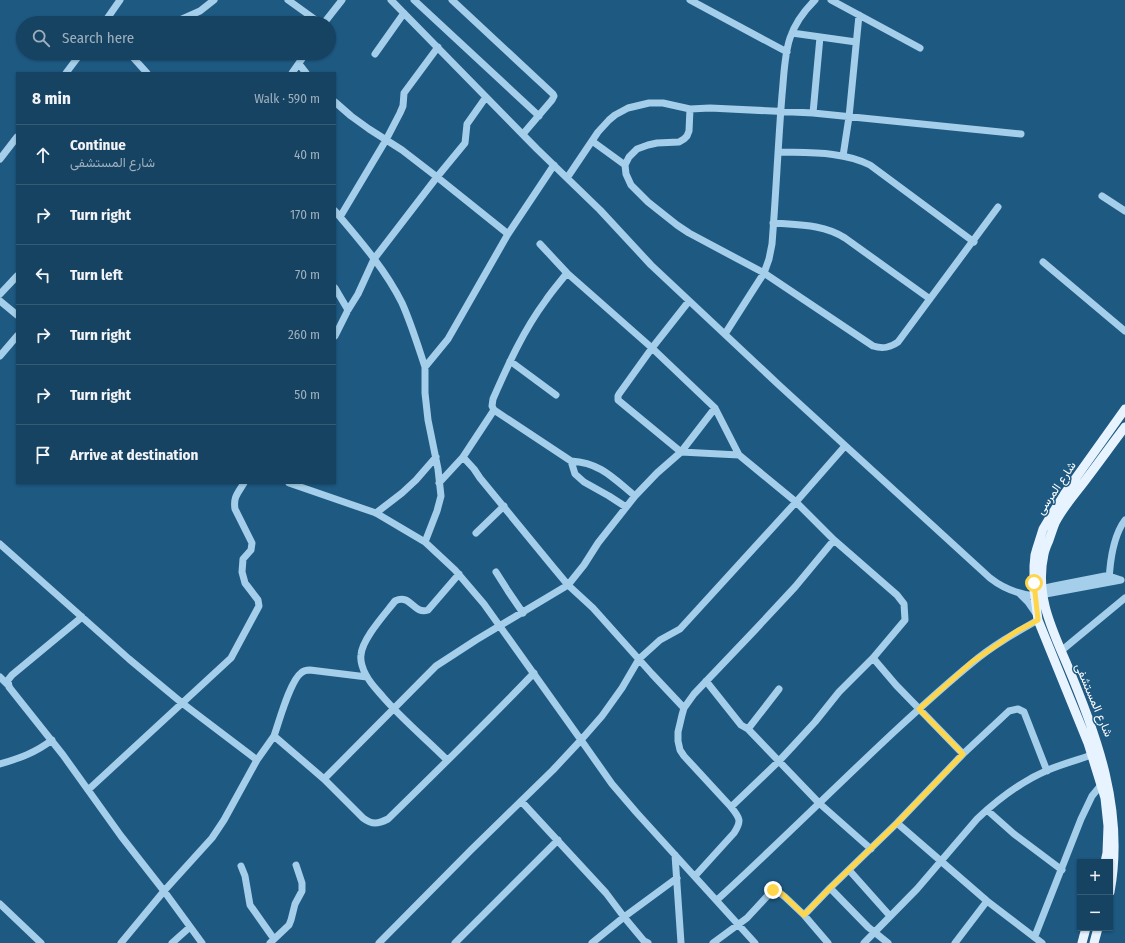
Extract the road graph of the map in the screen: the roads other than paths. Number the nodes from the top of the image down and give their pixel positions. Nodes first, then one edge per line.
1 (120, 0) edge
2 (214, 0) edge
3 (289, 0) edge
4 (342, 0) edge
5 (391, 0) edge
6 (414, 0) edge
7 (452, 0) edge
8 (690, 0) edge
9 (815, 0) edge
10 (831, 0) edge
11 (404, 13) junction
12 (859, 15) junction
13 (109, 16) edge
14 (189, 16) edge
15 (311, 16) edge
16 (329, 16) edge
17 (792, 33) junction
18 (820, 37) junction
19 (856, 42) junction
20 (438, 47) junction
21 (920, 48) dead end
22 (787, 52) junction
23 (375, 54) dead end
24 (76, 60) edge
25 (136, 60) edge
26 (302, 60) edge
27 (299, 64) junction
28 (67, 72) edge
29 (146, 72) edge
30 (293, 72) edge
31 (305, 72) edge
32 (486, 97) junction
33 (336, 103) edge
34 (690, 109) junction
35 (781, 112) junction
36 (813, 113) junction
37 (539, 116) junction
38 (849, 117) junction
39 (523, 134) junction
40 (1021, 134) dead end
41 (16, 138) edge
42 (386, 140) junction
43 (592, 141) junction
44 (778, 152) junction
45 (843, 156) junction
46 (0, 158) edge
47 (554, 165) junction
48 (625, 165) junction
49 (437, 177) junction
50 (567, 178) junction
51 (1102, 196) dead end
52 (998, 207) dead end
53 (336, 211) edge
54 (1125, 211) edge
55 (340, 217) junction
56 (773, 223) junction
57 (508, 234) junction
58 (974, 242) junction
59 (540, 244) dead end
60 (374, 259) junction
61 (1044, 262) dead end
62 (764, 273) junction
63 (567, 274) junction
64 (16, 277) edge
65 (336, 290) edge
66 (0, 294) edge
67 (930, 300) junction
68 (0, 301) edge
69 (689, 301) junction
70 (348, 310) junction
71 (16, 314) edge
72 (1125, 331) edge
73 (336, 334) edge
74 (725, 334) junction
75 (16, 337) edge
76 (652, 348) junction
77 (0, 356) edge
78 (510, 361) junction
79 (425, 367) junction
80 (556, 395) dead end
81 (715, 408) junction
82 (1125, 409) edge
83 (494, 410) junction
84 (1125, 427) edge
85 (845, 446) junction
86 (681, 452) junction
87 (739, 455) junction
88 (436, 457) junction
89 (463, 457) junction
90 (570, 461) junction
91 (439, 483) junction
92 (243, 484) edge
93 (292, 484) edge
94 (635, 496) junction
95 (796, 502) junction
96 (504, 506) junction
97 (626, 507) junction
98 (376, 513) junction
99 (1125, 520) edge
100 (476, 533) dead end
101 (834, 540) junction
102 (425, 542) junction
103 (0, 544) edge
104 (496, 572) dead end
105 (459, 574) junction
106 (1109, 579) junction
107 (1123, 580) edge
108 (568, 584) junction
109 (1038, 593) junction
110 (1020, 594) junction
111 (1125, 598) edge
112 (523, 612) junction
113 (82, 617) junction
114 (1037, 618) junction
115 (500, 626) junction
116 (1061, 651) junction
117 (873, 658) junction
118 (638, 659) junction
119 (534, 673) junction
120 (0, 677) edge
121 (367, 677) junction
122 (706, 681) junction
123 (9, 686) junction
124 (779, 688) dead end
125 (182, 703) junction
126 (684, 708) junction
127 (394, 709) junction
128 (919, 709) junction
129 (748, 729) junction
130 (274, 736) junction
131 (52, 740) junction
132 (581, 740) junction
133 (963, 754) junction
134 (1092, 755) junction
135 (257, 760) junction
136 (447, 760) junction
137 (779, 762) junction
138 (0, 764) edge
139 (1047, 771) junction
140 (324, 779) junction
141 (1101, 785) junction
142 (88, 790) junction
143 (521, 802) junction
144 (819, 803) junction
145 (732, 807) junction
146 (986, 810) junction
147 (897, 823) junction
148 (558, 840) junction
149 (871, 849) junction
150 (675, 855) junction
151 (1106, 859) edge
152 (942, 861) junction
153 (241, 866) dead end
154 (296, 866) dead end
155 (849, 870) junction
156 (1062, 870) junction
157 (695, 876) junction
158 (677, 878) junction
159 (1113, 882) edge
160 (830, 888) junction
161 (164, 891) junction
162 (717, 900) junction
163 (988, 900) junction
164 (0, 904) edge
165 (804, 915) junction
166 (890, 916) junction
167 (624, 917) junction
168 (739, 925) junction
169 (190, 927) junction
170 (1085, 931) edge
171 (1097, 931) edge
172 (874, 932) junction
173 (1035, 936) junction
174 (272, 941) edge
175 (597, 942) edge
176 (41, 943) edge
177 (121, 943) edge
178 (172, 943) edge
179 (202, 943) edge
180 (379, 943) edge
181 (455, 943) edge
182 (648, 943) edge
183 (681, 943) edge
184 (713, 943) edge
185 (755, 943) edge
186 (828, 943) edge
187 (864, 943) edge
188 (888, 943) edge
189 (955, 943) edge
190 (1042, 943) edge
191 (1082, 943) edge
192 (1094, 943) edge

1 - 13 street
2 - 14 street
3 - 15 street
4 - 16 street
5 - 11 street
6 - 37 street
7 - 37 street
8 - 22 street
9 - 17 street
10 - 12 street
11 - 20 street
11 - 23 street
12 - 19 street
12 - 21 street
17 - 18 street
17 - 22 street
18 - 19 street
18 - 36 street
19 - 38 street
20 - 32 street
20 - 42 street
22 - 35 street
24 - 28 street
25 - 29 street
26 - 27 street
27 - 30 street
27 - 31 street
32 - 39 street
32 - 49 street
33 - 42 street
34 - 35 street
34 - 43 street
34 - 48 street
35 - 36 street
35 - 44 street
36 - 38 street
37 - 39 street
38 - 40 street
38 - 45 street
39 - 47 street
41 - 46 street
42 - 49 street
42 - 55 street
43 - 48 street
43 - 50 street
44 - 45 street
44 - 56 street
45 - 58 street
47 - 50 street
47 - 57 street
48 - 62 street
49 - 57 street
49 - 60 street
50 - 69 street
51 - 54 street
52 - 58 street
53 - 55 street
55 - 60 street
56 - 62 street
56 - 67 street
57 - 79 street
58 - 67 street
59 - 63 street
60 - 70 street
60 - 79 street
61 - 72 street
62 - 67 street
62 - 74 street
63 - 76 street
63 - 78 street
64 - 66 street
65 - 70 street
68 - 71 street
69 - 74 street
69 - 76 street
70 - 73 street
74 - 85 street
75 - 77 street
76 - 81 street
76 - 86 street
78 - 80 street
78 - 83 street
79 - 88 street
81 - 86 street
81 - 87 street
82 - 109 main road, شارع المرسى
83 - 89 street
83 - 90 street
84 - 109 main road, شارع المرسى
85 - 95 street
85 - 110 street
86 - 87 street
86 - 94 street
87 - 95 street
88 - 91 street
88 - 98 street
89 - 91 street
89 - 96 street
90 - 94 street
90 - 97 street
91 - 102 street
92 - 125 street
93 - 98 street
94 - 97 street
95 - 101 street
95 - 118 street
96 - 100 street
96 - 108 street
97 - 108 street
98 - 102 street
99 - 106 street
101 - 117 street
101 - 122 street
102 - 105 street
103 - 113 street
104 - 112 street
105 - 115 street
105 - 121 street
106 - 107 street
106 - 109 street
108 - 112 street
108 - 118 street
109 - 110 street
109 - 114 main road, شارع المستشفى
109 - 116 main road, شارع المستشفى
110 - 114 street
111 - 116 street
112 - 115 street
113 - 123 street
113 - 125 street
114 - 128 street
114 - 134 main road, شارع المستشفى
115 - 119 street
115 - 127 street
116 - 159 main road, شارع المستشفى
117 - 128 street
117 - 137 street
118 - 126 street
118 - 132 street
119 - 132 street
119 - 136 street
120 - 123 street
121 - 127 street
121 - 130 street
122 - 126 street
122 - 129 street
123 - 131 street
124 - 129 street
125 - 135 street
125 - 142 street
126 - 145 street
127 - 136 street
127 - 140 street
128 - 133 street
128 - 144 street
129 - 137 street
130 - 135 street
130 - 140 street
131 - 138 street
131 - 142 street
132 - 143 street
132 - 150 street
133 - 139 street
133 - 147 street
134 - 139 street
134 - 141 main road, شارع المستشفى
135 - 161 street
136 - 140 street
137 - 144 street
137 - 145 street
139 - 146 street
141 - 151 main road, شارع المستشفى
141 - 156 street
142 - 161 street
143 - 148 street
143 - 180 street
144 - 149 street
144 - 162 street
145 - 157 street
146 - 152 street
146 - 156 street
147 - 149 street
147 - 152 street
148 - 167 street
148 - 181 street
149 - 155 street
150 - 157 street
150 - 158 street
152 - 163 street
152 - 166 street
153 - 174 street
154 - 174 street
155 - 160 street
155 - 166 street
156 - 173 street
157 - 162 street
158 - 167 street
158 - 183 street
160 - 165 street
160 - 172 street
161 - 169 street
161 - 177 street
162 - 168 street
163 - 173 street
163 - 189 street
164 - 176 street
165 - 168 street
165 - 186 street
166 - 172 street
167 - 175 street
167 - 182 street
168 - 184 street
168 - 185 street
169 - 178 street
169 - 179 street
170 - 191 main road
171 - 192 main road
172 - 187 street
172 - 188 street
173 - 190 street

